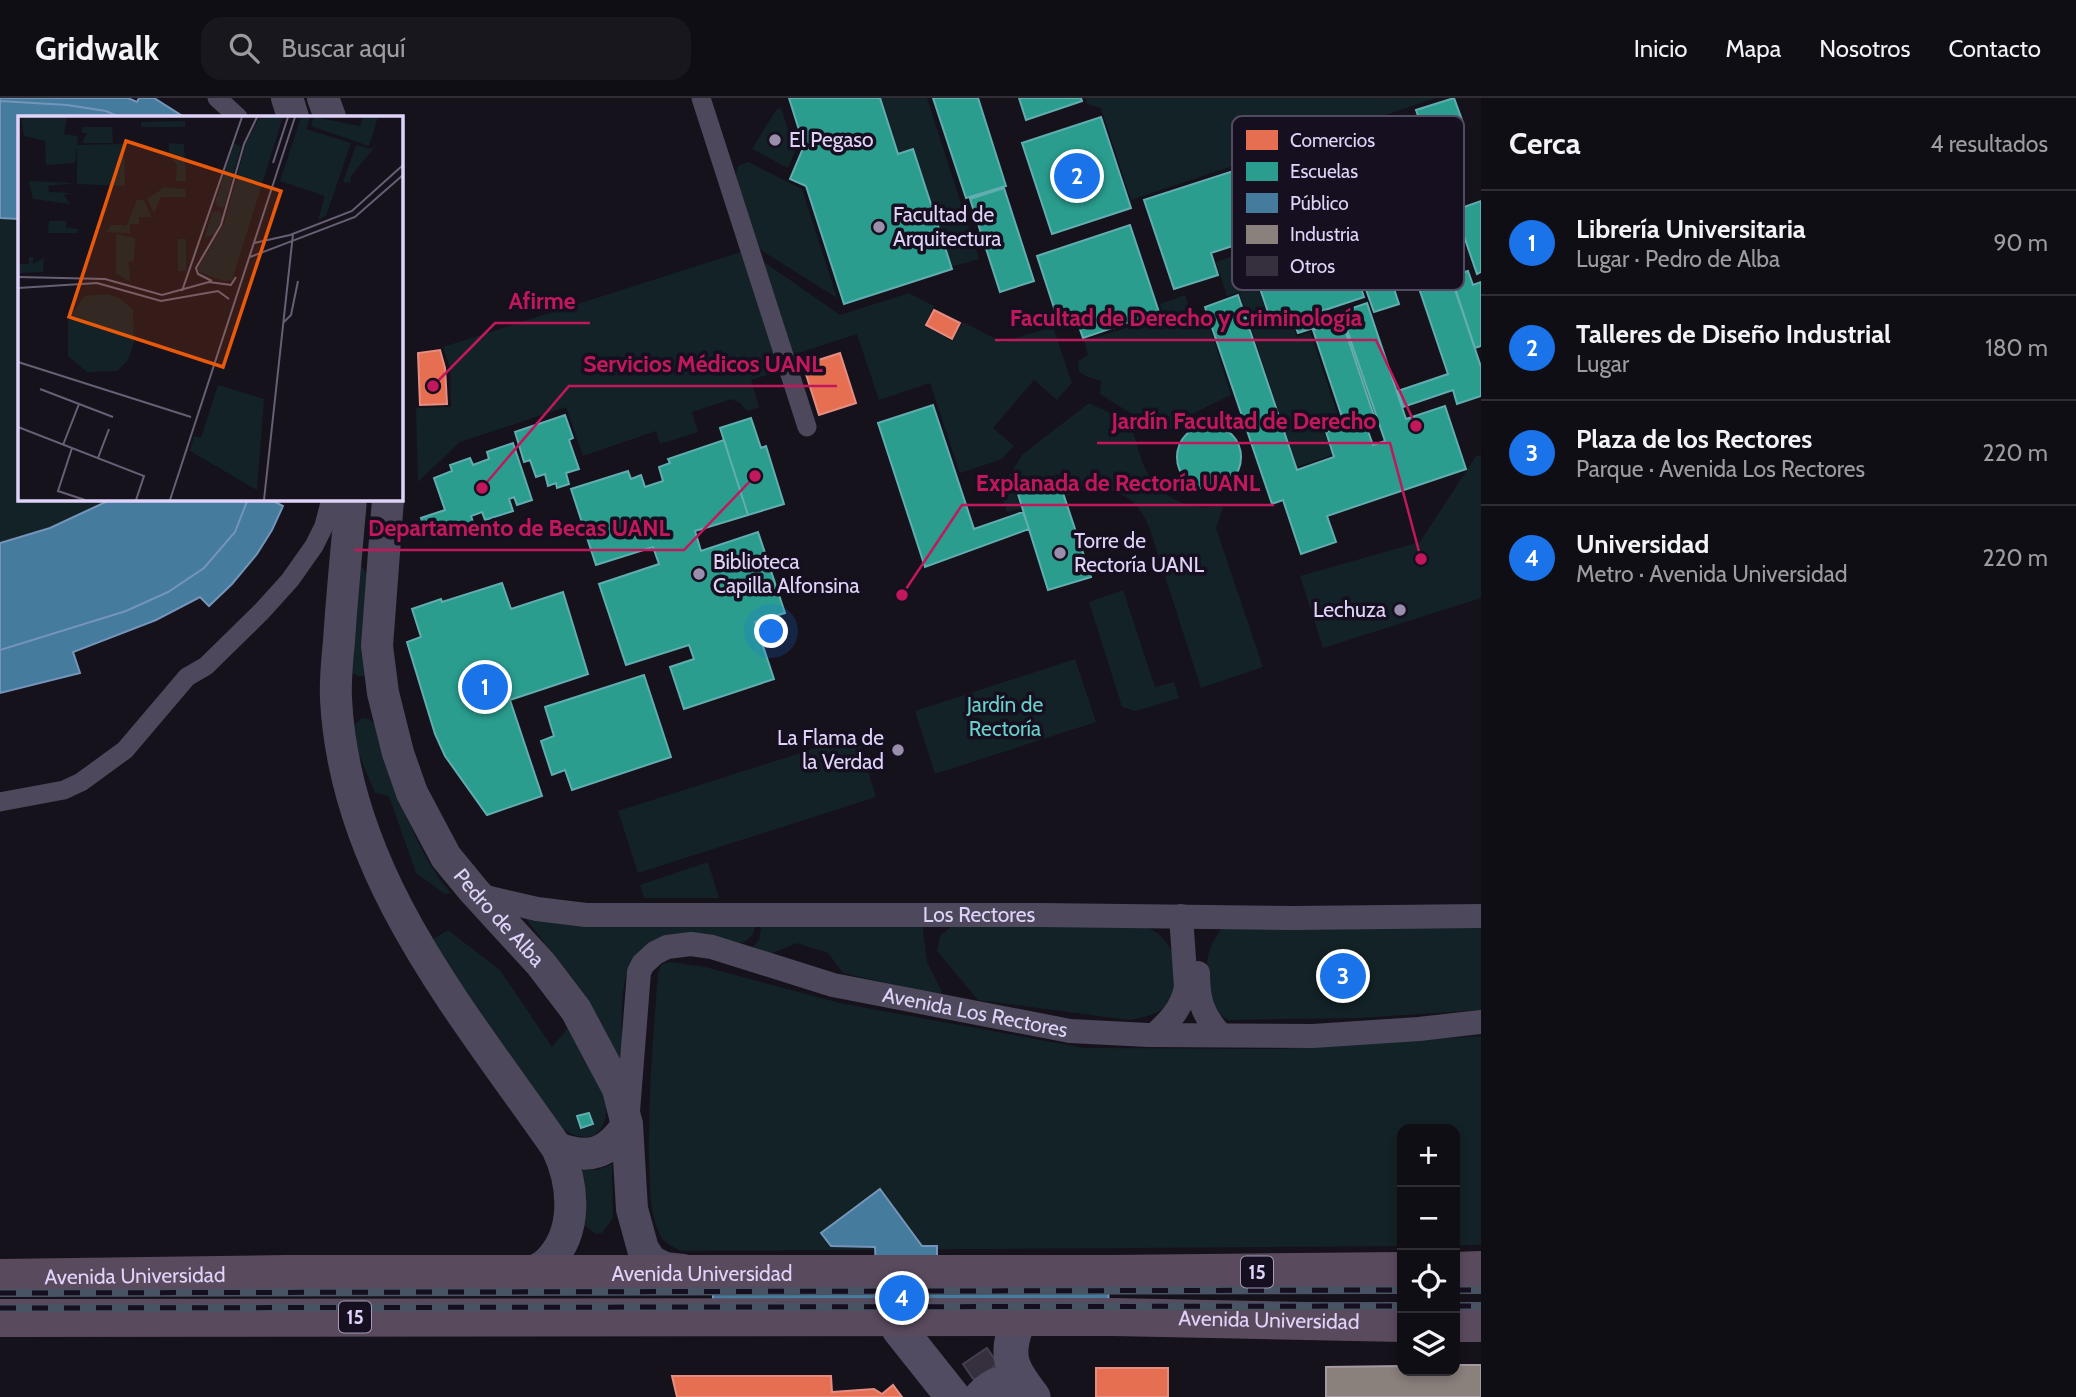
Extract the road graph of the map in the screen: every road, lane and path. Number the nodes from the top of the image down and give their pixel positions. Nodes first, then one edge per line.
1 (217, 98) edge
2 (287, 98) edge
3 (323, 98) edge
4 (701, 98) edge
5 (237, 116) edge
6 (293, 116) edge
7 (330, 116) edge
8 (807, 427) dead end
9 (331, 500) edge
10 (351, 500) edge
11 (388, 500) edge
12 (383, 693) junction
13 (336, 699) junction
14 (0, 802) edge
15 (477, 895) junction
16 (1190, 916) junction
17 (1481, 916) edge
18 (1481, 1022) edge
19 (1154, 1035) junction
20 (1221, 1035) junction
21 (627, 1125) junction
22 (557, 1148) junction
23 (1460, 1270) edge
24 (1481, 1270) edge
25 (1397, 1271) edge
26 (713, 1272) junction
27 (1166, 1273) junction
28 (527, 1275) junction
29 (0, 1278) edge
30 (0, 1318) edge
31 (1267, 1321) junction
32 (1397, 1323) edge
33 (1460, 1323) edge
34 (1481, 1323) edge
35 (1016, 1327) dead end
36 (899, 1329) dead end
37 (1027, 1390) edge
38 (953, 1397) edge
39 (981, 1397) edge

1 - 5 street
2 - 6 street
3 - 7 street
4 - 8 street
9 - 14 street
10 - 13 street
11 - 12 street, Pedro de Alba
12 - 13 street
12 - 15 street, Pedro de Alba
13 - 22 street
15 - 16 street, Los Rectores
15 - 21 street, Pedro de Alba
16 - 17 street, Los Rectores
16 - 19 street
16 - 20 street
18 - 20 street, Avenida Los Rectores
19 - 20 street, Avenida Los Rectores
19 - 21 street, Avenida Los Rectores
21 - 22 street
21 - 26 street, Pedro de Alba
22 - 28 street
23 - 24 highway
25 - 27 highway, Avenida Universidad / 15
26 - 27 highway, Avenida Universidad / 15
26 - 28 highway, Avenida Universidad / 15
27 - 31 highway
28 - 29 highway, Avenida Universidad / 15
30 - 31 highway, Avenida Universidad / 15
31 - 32 highway, Avenida Universidad / 15
33 - 34 highway
35 - 37 main road
36 - 38 main road
37 - 39 main road

